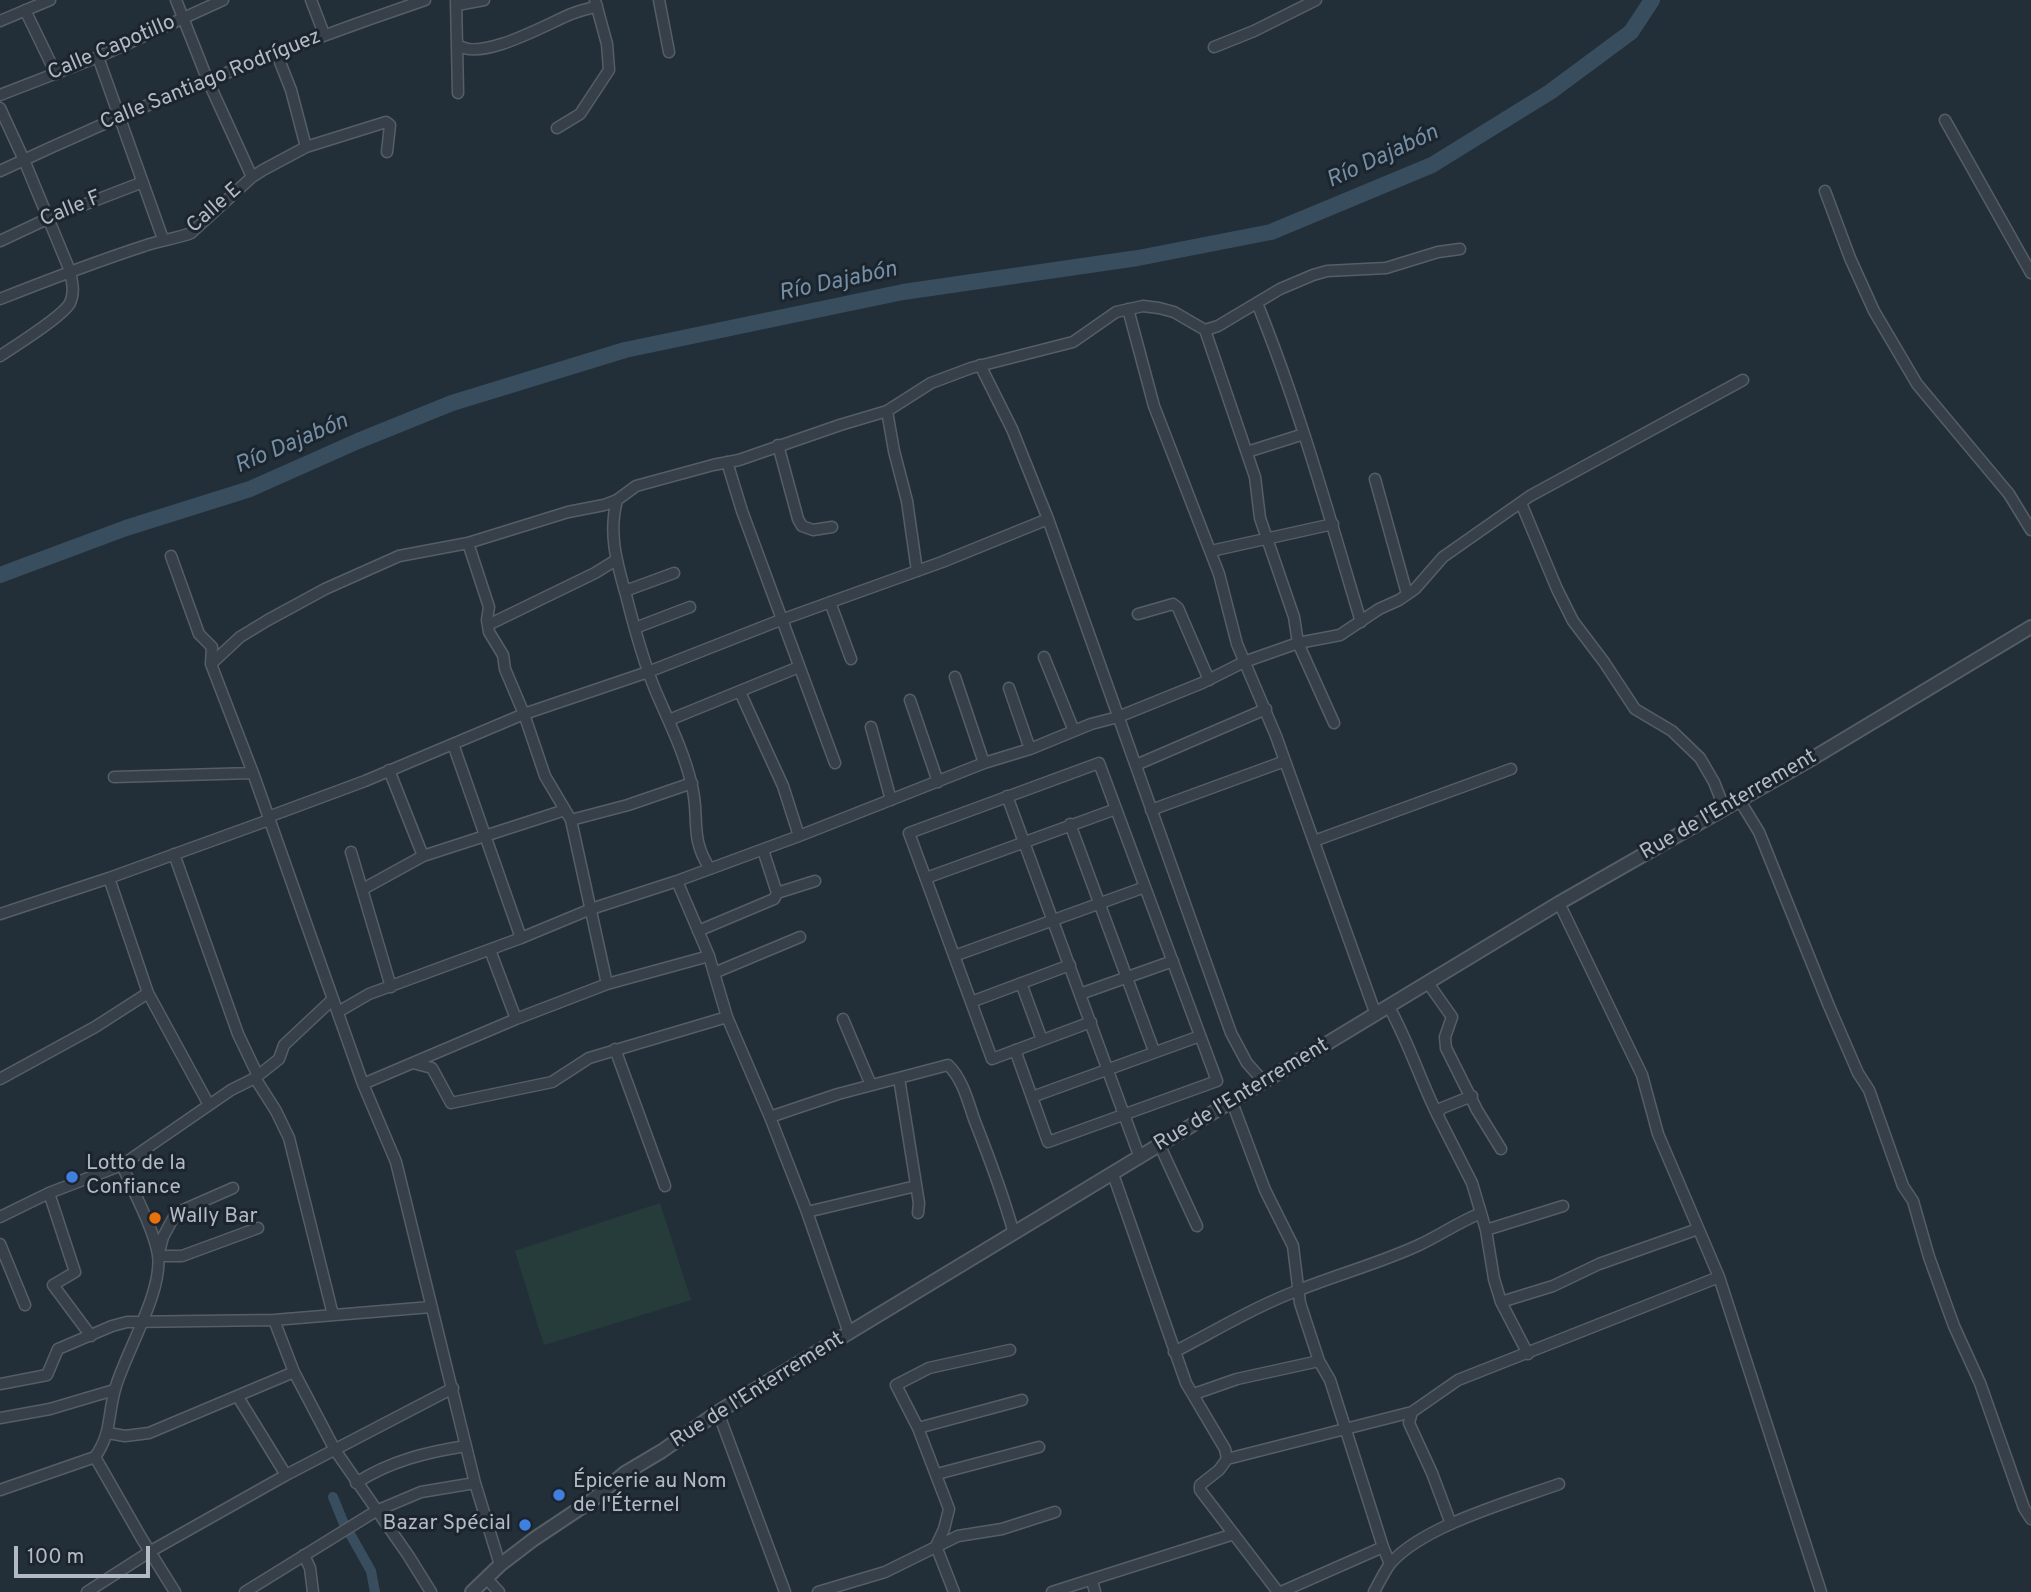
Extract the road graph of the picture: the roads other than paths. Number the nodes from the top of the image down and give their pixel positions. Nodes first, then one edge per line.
1 (50, 0) edge
2 (176, 0) edge
3 (223, 0) edge
4 (312, 0) edge
5 (425, 0) edge
6 (484, 0) edge
7 (659, 0) edge
8 (1316, 0) edge
9 (457, 3) edge
10 (596, 3) edge
11 (25, 10) junction
12 (183, 19) junction
13 (0, 21) edge
14 (324, 34) junction
15 (458, 45) junction
16 (1214, 47) dead end
17 (276, 52) junction
18 (668, 52) dead end
19 (98, 57) junction
20 (56, 74) junction
21 (208, 81) junction
22 (458, 93) dead end
23 (0, 95) edge
24 (0, 108) edge
25 (119, 118) junction
26 (1945, 120) dead end
27 (557, 128) dead end
28 (306, 147) junction
29 (387, 152) dead end
30 (24, 160) junction
31 (0, 171) edge
32 (252, 177) junction
33 (143, 182) junction
34 (1825, 191) dead end
35 (47, 219) junction
36 (163, 239) junction
37 (0, 241) edge
38 (1460, 249) dead end
39 (70, 271) junction
40 (2031, 273) edge
41 (0, 299) edge
42 (1257, 303) junction
43 (1128, 309) junction
44 (1205, 330) junction
45 (0, 356) edge
46 (981, 365) junction
47 (1743, 380) dead end
48 (887, 411) junction
49 (1304, 434) junction
50 (778, 445) junction
51 (1247, 452) junction
52 (727, 462) junction
53 (1375, 479) dead end
54 (617, 500) junction
55 (1521, 503) junction
56 (1048, 519) junction
57 (1333, 524) junction
58 (832, 527) dead end
59 (2031, 530) edge
60 (1266, 538) junction
61 (468, 543) junction
62 (1211, 551) junction
63 (171, 556) dead end
64 (616, 560) junction
65 (917, 571) junction
66 (674, 573) dead end
67 (625, 591) junction
68 (1407, 594) junction
69 (830, 602) junction
70 (690, 607) dead end
71 (1138, 614) dead end
72 (781, 620) junction
73 (1361, 622) junction
74 (488, 625) junction
75 (2031, 627) edge
76 (635, 628) junction
77 (1298, 643) junction
78 (1044, 657) dead end
79 (851, 659) dead end
80 (1244, 662) junction
81 (211, 664) junction
82 (799, 667) junction
83 (648, 672) junction
84 (955, 677) dead end
85 (1209, 680) junction
86 (1009, 688) dead end
87 (740, 692) junction
88 (910, 700) dead end
89 (1266, 709) junction
90 (524, 714) junction
91 (1118, 717) junction
92 (669, 720) junction
93 (1334, 723) dead end
94 (871, 727) dead end
95 (1073, 731) junction
96 (453, 744) junction
97 (1030, 749) junction
98 (1285, 761) junction
99 (835, 763) dead end
100 (984, 763) junction
101 (1136, 765) junction
102 (1511, 769) dead end
103 (389, 770) junction
104 (253, 773) junction
105 (114, 777) dead end
106 (938, 782) junction
107 (692, 783) junction
108 (1007, 796) junction
109 (891, 800) junction
110 (1740, 801) junction
111 (1116, 809) junction
112 (565, 810) junction
113 (1151, 810) junction
114 (1725, 810) junction
115 (268, 818) junction
116 (571, 820) junction
117 (1070, 824) junction
118 (485, 836) junction
119 (799, 836) junction
120 (1314, 841) junction
121 (1024, 842) junction
122 (763, 850) junction
123 (351, 852) dead end
124 (174, 855) junction
125 (423, 856) junction
126 (710, 869) junction
127 (109, 878) junction
128 (926, 878) junction
129 (677, 881) junction
130 (815, 881) dead end
131 (1145, 887) junction
132 (363, 889) junction
133 (776, 893) junction
134 (1099, 902) junction
135 (1559, 903) junction
136 (591, 909) junction
137 (0, 914) edge
138 (1052, 919) junction
139 (698, 931) junction
140 (800, 937) dead end
141 (522, 938) junction
142 (490, 950) junction
143 (709, 956) junction
144 (954, 956) junction
145 (1172, 961) junction
146 (1070, 965) junction
147 (714, 973) junction
148 (1126, 977) junction
149 (1021, 983) junction
150 (1428, 983) junction
151 (607, 984) junction
152 (391, 987) junction
153 (148, 993) junction
154 (1080, 994) junction
155 (333, 999) junction
156 (971, 1002) junction
157 (1389, 1007) junction
158 (338, 1012) junction
159 (1376, 1015) junction
160 (727, 1017) junction
161 (516, 1019) junction
162 (843, 1019) dead end
163 (1091, 1022) junction
164 (1200, 1036) junction
165 (1042, 1040) junction
166 (615, 1049) junction
167 (1014, 1050) junction
168 (1154, 1051) junction
169 (413, 1063) junction
170 (1108, 1069) junction
171 (257, 1077) junction
172 (899, 1078) junction
173 (0, 1079) edge
174 (1264, 1082) junction
175 (363, 1084) junction
176 (871, 1085) junction
177 (1472, 1096) junction
178 (1032, 1097) junction
179 (1232, 1102) junction
180 (209, 1105) junction
181 (1125, 1114) junction
182 (1437, 1114) junction
183 (770, 1117) junction
184 (1160, 1146) junction
185 (1500, 1149) dead end
186 (1140, 1158) junction
187 (122, 1165) junction
188 (1113, 1174) junction
189 (665, 1186) dead end
190 (916, 1186) junction
191 (233, 1188) dead end
192 (49, 1194) junction
193 (1563, 1206) dead end
194 (807, 1213) junction
195 (918, 1213) dead end
196 (1481, 1213) junction
197 (0, 1217) edge
198 (1197, 1226) dead end
199 (258, 1228) dead end
200 (1698, 1229) junction
201 (1486, 1230) junction
202 (1014, 1234) junction
203 (0, 1244) edge
204 (158, 1256) junction
205 (1719, 1277) junction
206 (1298, 1290) junction
207 (1501, 1302) junction
208 (25, 1305) dead end
209 (432, 1307) junction
210 (333, 1315) junction
211 (274, 1320) junction
212 (142, 1322) junction
213 (849, 1333) junction
214 (91, 1336) junction
215 (1010, 1350) dead end
216 (1174, 1352) junction
217 (1528, 1354) junction
218 (1320, 1361) junction
219 (294, 1372) junction
220 (0, 1384) edge
221 (453, 1388) junction
222 (114, 1390) junction
223 (1194, 1394) junction
224 (238, 1397) junction
225 (1022, 1400) dead end
226 (718, 1412) junction
227 (1412, 1412) junction
228 (0, 1418) edge
229 (918, 1427) junction
230 (1346, 1429) junction
231 (108, 1433) junction
232 (466, 1446) junction
233 (1039, 1447) dead end
234 (335, 1450) junction
235 (95, 1457) junction
236 (1227, 1459) junction
237 (937, 1474) junction
238 (286, 1475) junction
239 (356, 1483) junction
240 (475, 1483) junction
241 (1559, 1484) dead end
242 (0, 1490) edge
243 (376, 1511) junction
244 (1055, 1512) dead end
245 (2031, 1519) edge
246 (1451, 1524) junction
247 (1234, 1534) junction
248 (936, 1546) junction
249 (1383, 1547) junction
250 (151, 1551) junction
251 (304, 1555) junction
252 (1390, 1564) junction
253 (500, 1565) junction
254 (486, 1578) junction
255 (1092, 1581) junction
256 (87, 1592) edge
257 (175, 1592) edge
258 (245, 1592) edge
259 (313, 1592) edge
260 (431, 1592) edge
261 (472, 1592) edge
262 (499, 1592) edge
263 (786, 1592) edge
264 (818, 1592) edge
265 (954, 1592) edge
266 (1052, 1592) edge
267 (1096, 1592) edge
268 (1280, 1592) edge
269 (1374, 1592) edge
270 (1821, 1592) edge

1 - 11 street
2 - 12 street
3 - 12 street, Calle Capotillo
4 - 14 street
5 - 14 street, Calle Santiago Rodríguez
6 - 9 street
7 - 18 street
8 - 16 street
9 - 15 street
10 - 15 street
10 - 27 street
11 - 13 street
11 - 20 street
12 - 19 street, Calle Capotillo
12 - 21 street
14 - 17 street, Calle Santiago Rodríguez
15 - 22 street
17 - 21 street, Calle Santiago Rodríguez
17 - 28 street
19 - 20 street, Calle Capotillo
19 - 25 street
20 - 23 street, Calle Capotillo
21 - 25 street, Calle Santiago Rodríguez
21 - 32 street
24 - 30 street
25 - 30 street, Calle Santiago Rodríguez
25 - 33 street
26 - 40 street
28 - 29 street, Calle E
28 - 32 street, Calle E
30 - 31 street, Calle Santiago Rodríguez
30 - 35 street
32 - 36 street, Calle E
33 - 35 street, Calle F
33 - 36 street
34 - 59 street
35 - 37 street, Calle F
35 - 39 street
36 - 39 street, Calle E
38 - 42 street
39 - 41 street, Calle E
39 - 45 street
42 - 44 street
42 - 49 street
43 - 44 street
43 - 46 street
43 - 62 street
44 - 51 street
46 - 48 street
46 - 56 street
47 - 55 street
48 - 50 street
48 - 65 street
49 - 51 street
49 - 57 street
50 - 52 street
50 - 58 street
51 - 60 street
52 - 54 street
52 - 72 street
53 - 68 street
54 - 61 street
54 - 64 street
55 - 68 street
55 - 114 street
56 - 65 street
56 - 91 street
57 - 60 street
57 - 73 street
60 - 62 street
60 - 77 street
61 - 74 street
61 - 81 street
62 - 80 street
63 - 81 street
64 - 67 street
64 - 74 street
65 - 69 street
66 - 67 street
67 - 76 street
68 - 73 street
69 - 72 street
69 - 79 street
70 - 76 street
71 - 85 street
72 - 82 street
72 - 83 street
73 - 77 street
74 - 90 street
75 - 110 street, Rue de l'Enterrement
76 - 83 street
77 - 80 street
77 - 93 street
78 - 95 street
80 - 85 street
80 - 89 street
81 - 104 street
82 - 87 street
82 - 99 street
83 - 90 street
83 - 92 street
84 - 100 street
85 - 91 street
86 - 97 street
87 - 92 street
87 - 119 street
88 - 106 street
89 - 98 street
89 - 101 street
90 - 96 street
90 - 112 street
91 - 95 street
91 - 101 street
92 - 107 street
94 - 109 street
95 - 97 street
96 - 103 street
96 - 118 street
97 - 100 street
98 - 113 street
98 - 120 street
100 - 106 street
101 - 113 street
102 - 120 street
103 - 115 street
103 - 125 street
104 - 105 street
104 - 115 street
106 - 109 street
107 - 116 street
107 - 126 street
108 - 111 street
108 - 121 street
108 - 128 street
109 - 119 street
110 - 114 street, Rue de l'Enterrement
110 - 245 street
111 - 117 street
111 - 131 street
112 - 116 street
112 - 118 street
113 - 174 street
114 - 135 street, Rue de l'Enterrement
115 - 124 street
115 - 155 street
116 - 136 street
117 - 121 street
117 - 134 street
118 - 125 street
118 - 141 street
119 - 122 street
120 - 159 street
121 - 128 street
121 - 138 street
122 - 126 street
122 - 133 street
123 - 132 street
124 - 127 street
124 - 171 street
125 - 132 street
126 - 129 street
127 - 137 street
127 - 153 street
128 - 144 street
129 - 136 street
129 - 139 street
130 - 133 street
131 - 134 street
131 - 145 street
132 - 152 street
133 - 139 street
134 - 138 street
134 - 148 street
135 - 150 street, Rue de l'Enterrement
135 - 200 street
136 - 141 street
136 - 151 street
138 - 144 street
138 - 146 street
139 - 143 street
140 - 147 street
141 - 142 street
142 - 152 street
142 - 161 street
143 - 147 street
143 - 151 street
144 - 156 street
145 - 148 street
145 - 164 street
146 - 149 street
146 - 154 street
147 - 160 street
148 - 154 street
148 - 168 street
149 - 156 street
149 - 165 street
150 - 157 street, Rue de l'Enterrement
150 - 177 street
151 - 161 street
152 - 158 street
153 - 173 street
153 - 180 street
154 - 163 street
155 - 158 street
155 - 171 street
156 - 167 street
157 - 159 street, Rue de l'Enterrement
157 - 182 street
158 - 175 street
159 - 174 street, Rue de l'Enterrement
160 - 166 street
160 - 183 street
161 - 169 street
162 - 176 street
163 - 165 street
163 - 170 street
164 - 168 street
164 - 181 street
165 - 167 street
166 - 169 street
166 - 189 street
167 - 178 street
168 - 170 street
169 - 175 street
170 - 178 street
170 - 181 street
171 - 180 street
171 - 210 street
172 - 176 street
172 - 190 street
172 - 202 street
174 - 179 street, Rue de l'Enterrement
175 - 209 street
176 - 183 street
177 - 182 street
177 - 185 street
178 - 181 street
179 - 184 street, Rue de l'Enterrement
179 - 206 street
180 - 187 street
181 - 186 street
182 - 196 street
183 - 194 street
184 - 186 street, Rue de l'Enterrement
184 - 198 street
186 - 188 street, Rue de l'Enterrement
187 - 192 street
187 - 204 street
188 - 202 street, Rue de l'Enterrement
188 - 216 street
190 - 194 street
190 - 195 street
191 - 204 street
192 - 197 street
192 - 214 street
193 - 201 street
194 - 213 street
196 - 201 street
196 - 206 street
199 - 204 street
200 - 205 street
200 - 207 street
201 - 207 street
202 - 213 street, Rue de l'Enterrement
203 - 208 street
204 - 212 street
205 - 217 street
205 - 270 street
206 - 216 street
206 - 218 street
207 - 217 street
209 - 210 street
209 - 221 street
210 - 211 street
211 - 212 street
211 - 219 street
212 - 214 street
212 - 222 street
213 - 226 street, Rue de l'Enterrement
214 - 220 street
215 - 229 street
216 - 223 street
217 - 227 street
218 - 223 street
218 - 230 street
219 - 224 street
219 - 234 street
221 - 232 street
221 - 234 street
222 - 228 street
222 - 231 street
223 - 236 street
224 - 231 street
224 - 238 street
225 - 229 street
226 - 253 street, Rue de l'Enterrement
226 - 263 street
227 - 230 street
227 - 246 street
229 - 237 street
230 - 236 street
230 - 249 street
231 - 235 street
232 - 239 street
232 - 240 street
233 - 237 street
234 - 238 street
234 - 239 street
235 - 242 street
235 - 250 street
236 - 247 street
237 - 248 street
238 - 250 street
239 - 243 street
240 - 243 street
240 - 253 street
241 - 246 street
243 - 251 street
243 - 260 street
244 - 248 street
246 - 252 street
247 - 255 street
247 - 268 street
248 - 264 street
248 - 265 street
249 - 252 street
249 - 268 street
250 - 256 street
250 - 257 street
251 - 258 street
251 - 259 street
252 - 269 street
253 - 254 street, Rue de l'Enterrement
254 - 261 street, Rue de l'Enterrement
254 - 262 street
255 - 266 street
255 - 267 street

